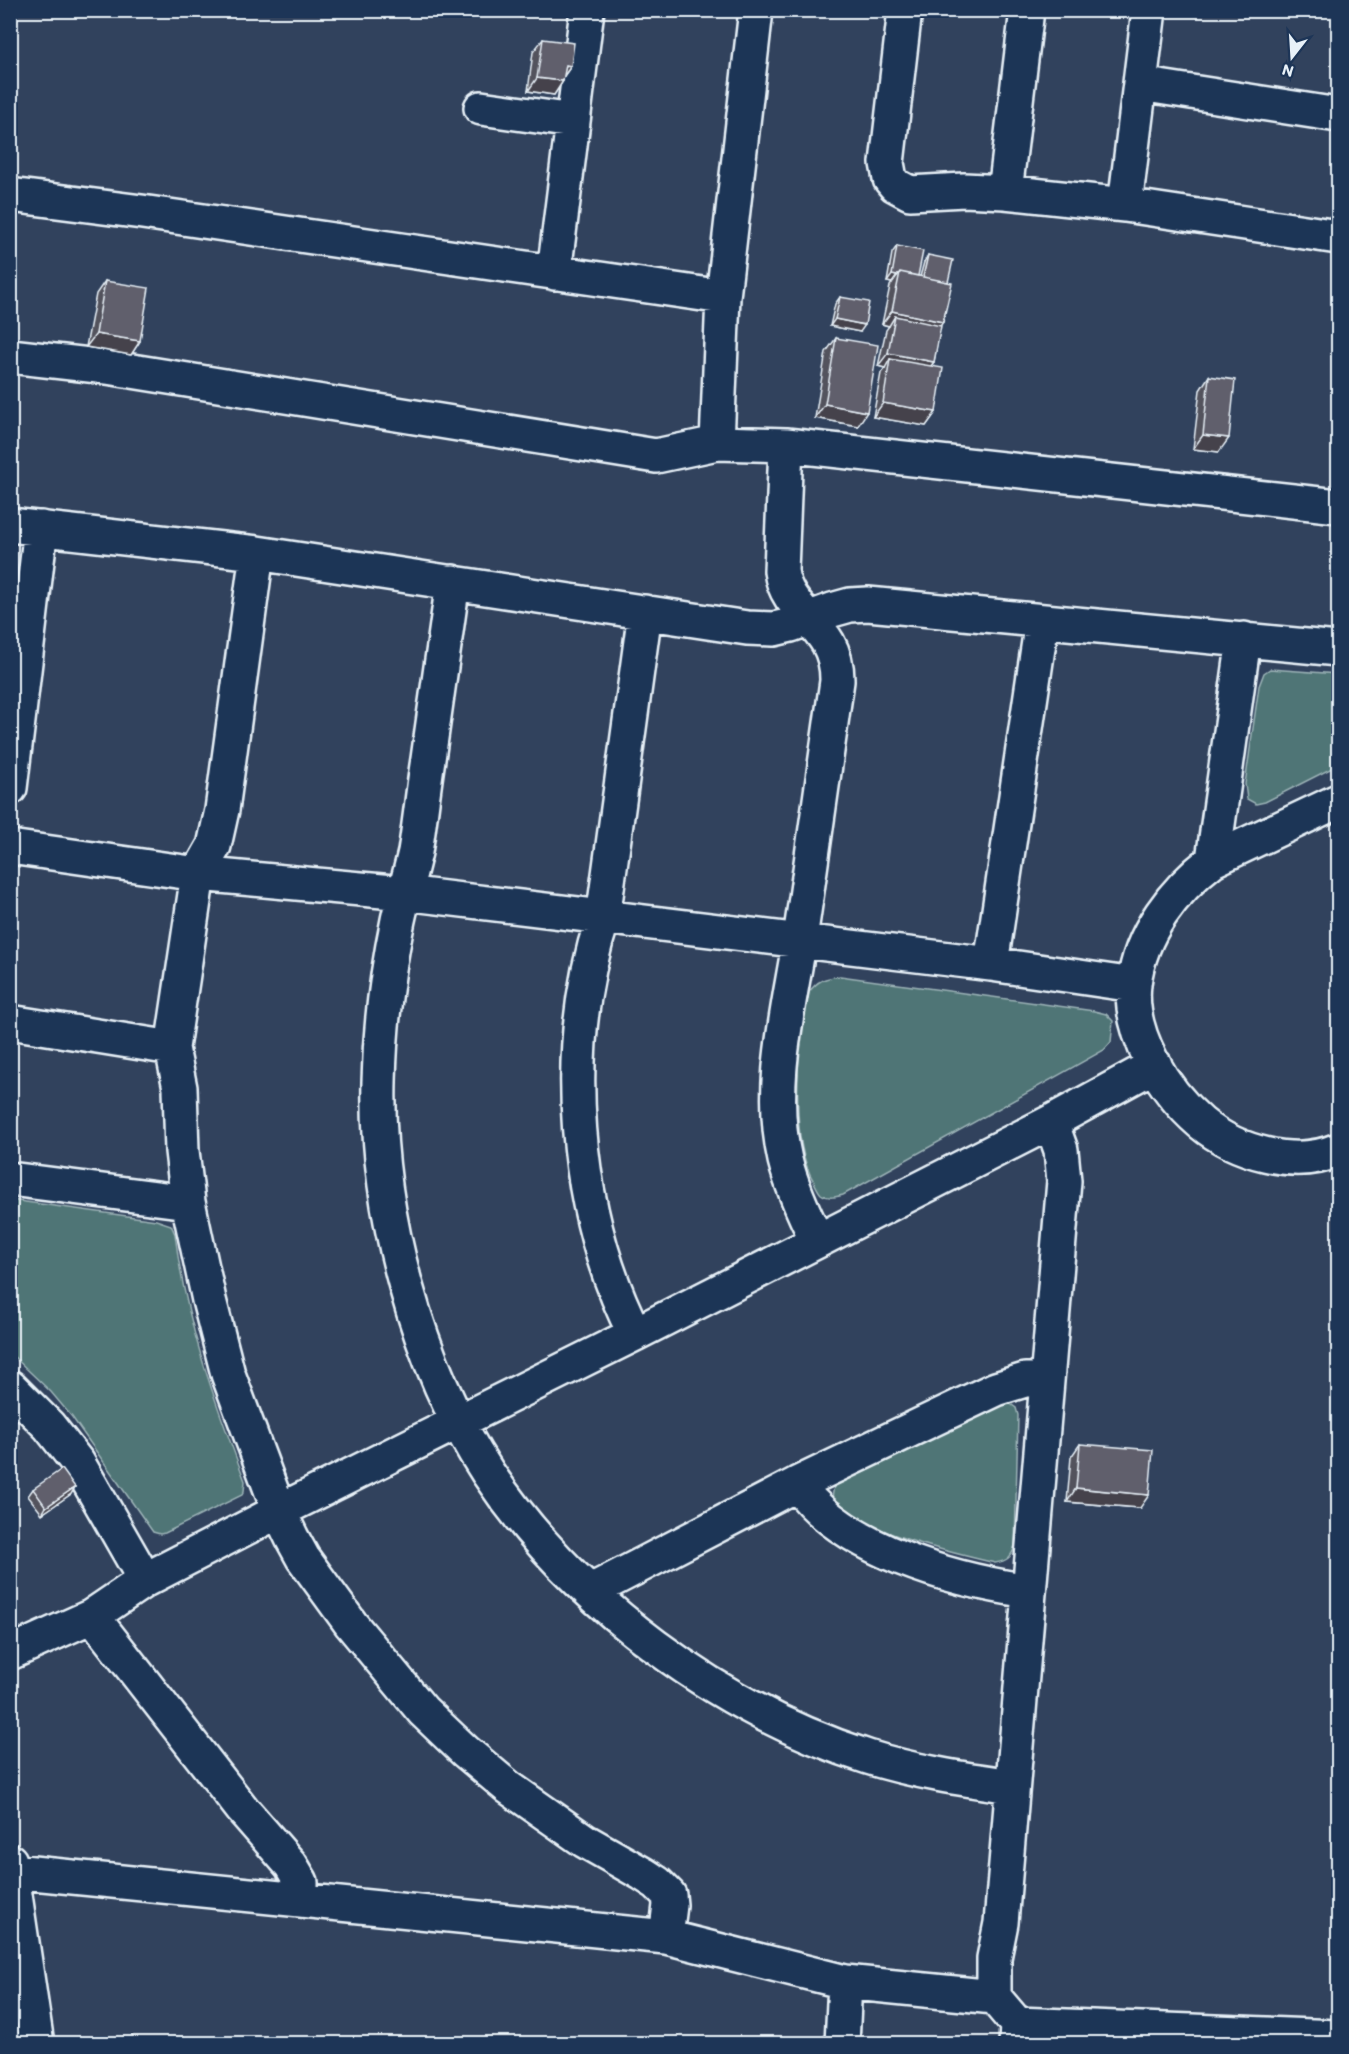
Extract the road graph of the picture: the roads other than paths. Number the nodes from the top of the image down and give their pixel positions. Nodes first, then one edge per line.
1 (587, 10) edge
2 (906, 10) edge
3 (1028, 10) edge
4 (1149, 10) edge
5 (752, 11) edge
6 (1140, 84) junction
7 (481, 108) dead end
8 (1338, 115) edge
9 (573, 121) junction
10 (1005, 192) junction
11 (10, 195) edge
12 (1125, 205) junction
13 (1338, 237) edge
14 (554, 273) junction
15 (723, 297) junction
16 (10, 356) edge
17 (717, 443) junction
18 (786, 445) junction
19 (1338, 506) edge
20 (26, 527) edge
21 (257, 553) junction
22 (453, 582) junction
23 (645, 612) junction
24 (809, 617) junction
25 (1042, 621) junction
26 (1244, 639) junction
27 (1338, 649) edge
28 (10, 788) edge
29 (1338, 801) edge
30 (10, 848) edge
31 (1213, 860) junction
32 (198, 873) junction
33 (404, 893) junction
34 (603, 918) junction
35 (800, 942) junction
36 (991, 964) junction
37 (1134, 985) junction
38 (10, 1022) edge
39 (172, 1048) junction
40 (1155, 1065) junction
41 (1051, 1122) junction
42 (1338, 1150) edge
43 (10, 1179) edge
44 (188, 1202) junction
45 (817, 1240) junction
46 (635, 1334) junction
47 (1046, 1380) junction
48 (10, 1387) edge
49 (459, 1422) junction
50 (797, 1484) junction
51 (279, 1510) junction
52 (145, 1580) junction
53 (1029, 1591) junction
54 (591, 1592) junction
55 (92, 1616) junction
56 (10, 1653) edge
57 (1012, 1786) junction
58 (12, 1866) edge
59 (301, 1899) junction
60 (666, 1937) junction
61 (845, 1982) junction
62 (994, 1997) junction
63 (1017, 2034) edge
64 (1338, 2037) edge
65 (37, 2043) edge
66 (842, 2043) edge

1 - 9 street
2 - 10 street
3 - 10 street
4 - 6 street
5 - 15 street
6 - 8 street
6 - 12 street
7 - 9 street
9 - 14 street
10 - 12 street
11 - 14 street
12 - 13 street
14 - 15 street
15 - 17 street
16 - 17 street
17 - 18 street
18 - 19 street
18 - 24 street
20 - 21 street
20 - 28 street
21 - 22 street
21 - 32 street
22 - 23 street
22 - 33 street
23 - 24 street
23 - 34 street
24 - 25 street
24 - 35 street
25 - 26 street
25 - 36 street
26 - 27 street
26 - 31 street
29 - 31 street
30 - 32 street
31 - 37 street
32 - 33 street
32 - 39 street
33 - 34 street
33 - 49 street
34 - 35 street
34 - 46 street
35 - 36 street
35 - 45 street
36 - 37 street
37 - 40 street
38 - 39 street
39 - 44 street
40 - 41 street
40 - 42 street
41 - 45 street
41 - 47 street
43 - 44 street
44 - 51 street
45 - 46 street
46 - 49 street
47 - 50 street
47 - 53 street
48 - 52 street
49 - 51 street
49 - 54 street
50 - 53 street
50 - 54 street
51 - 52 street
51 - 60 street
52 - 55 street
53 - 57 street
54 - 57 street
55 - 56 street
55 - 59 street
57 - 62 street
58 - 59 street
58 - 65 street
59 - 60 street
60 - 61 street
61 - 62 street
61 - 66 street
62 - 63 street
63 - 64 street

